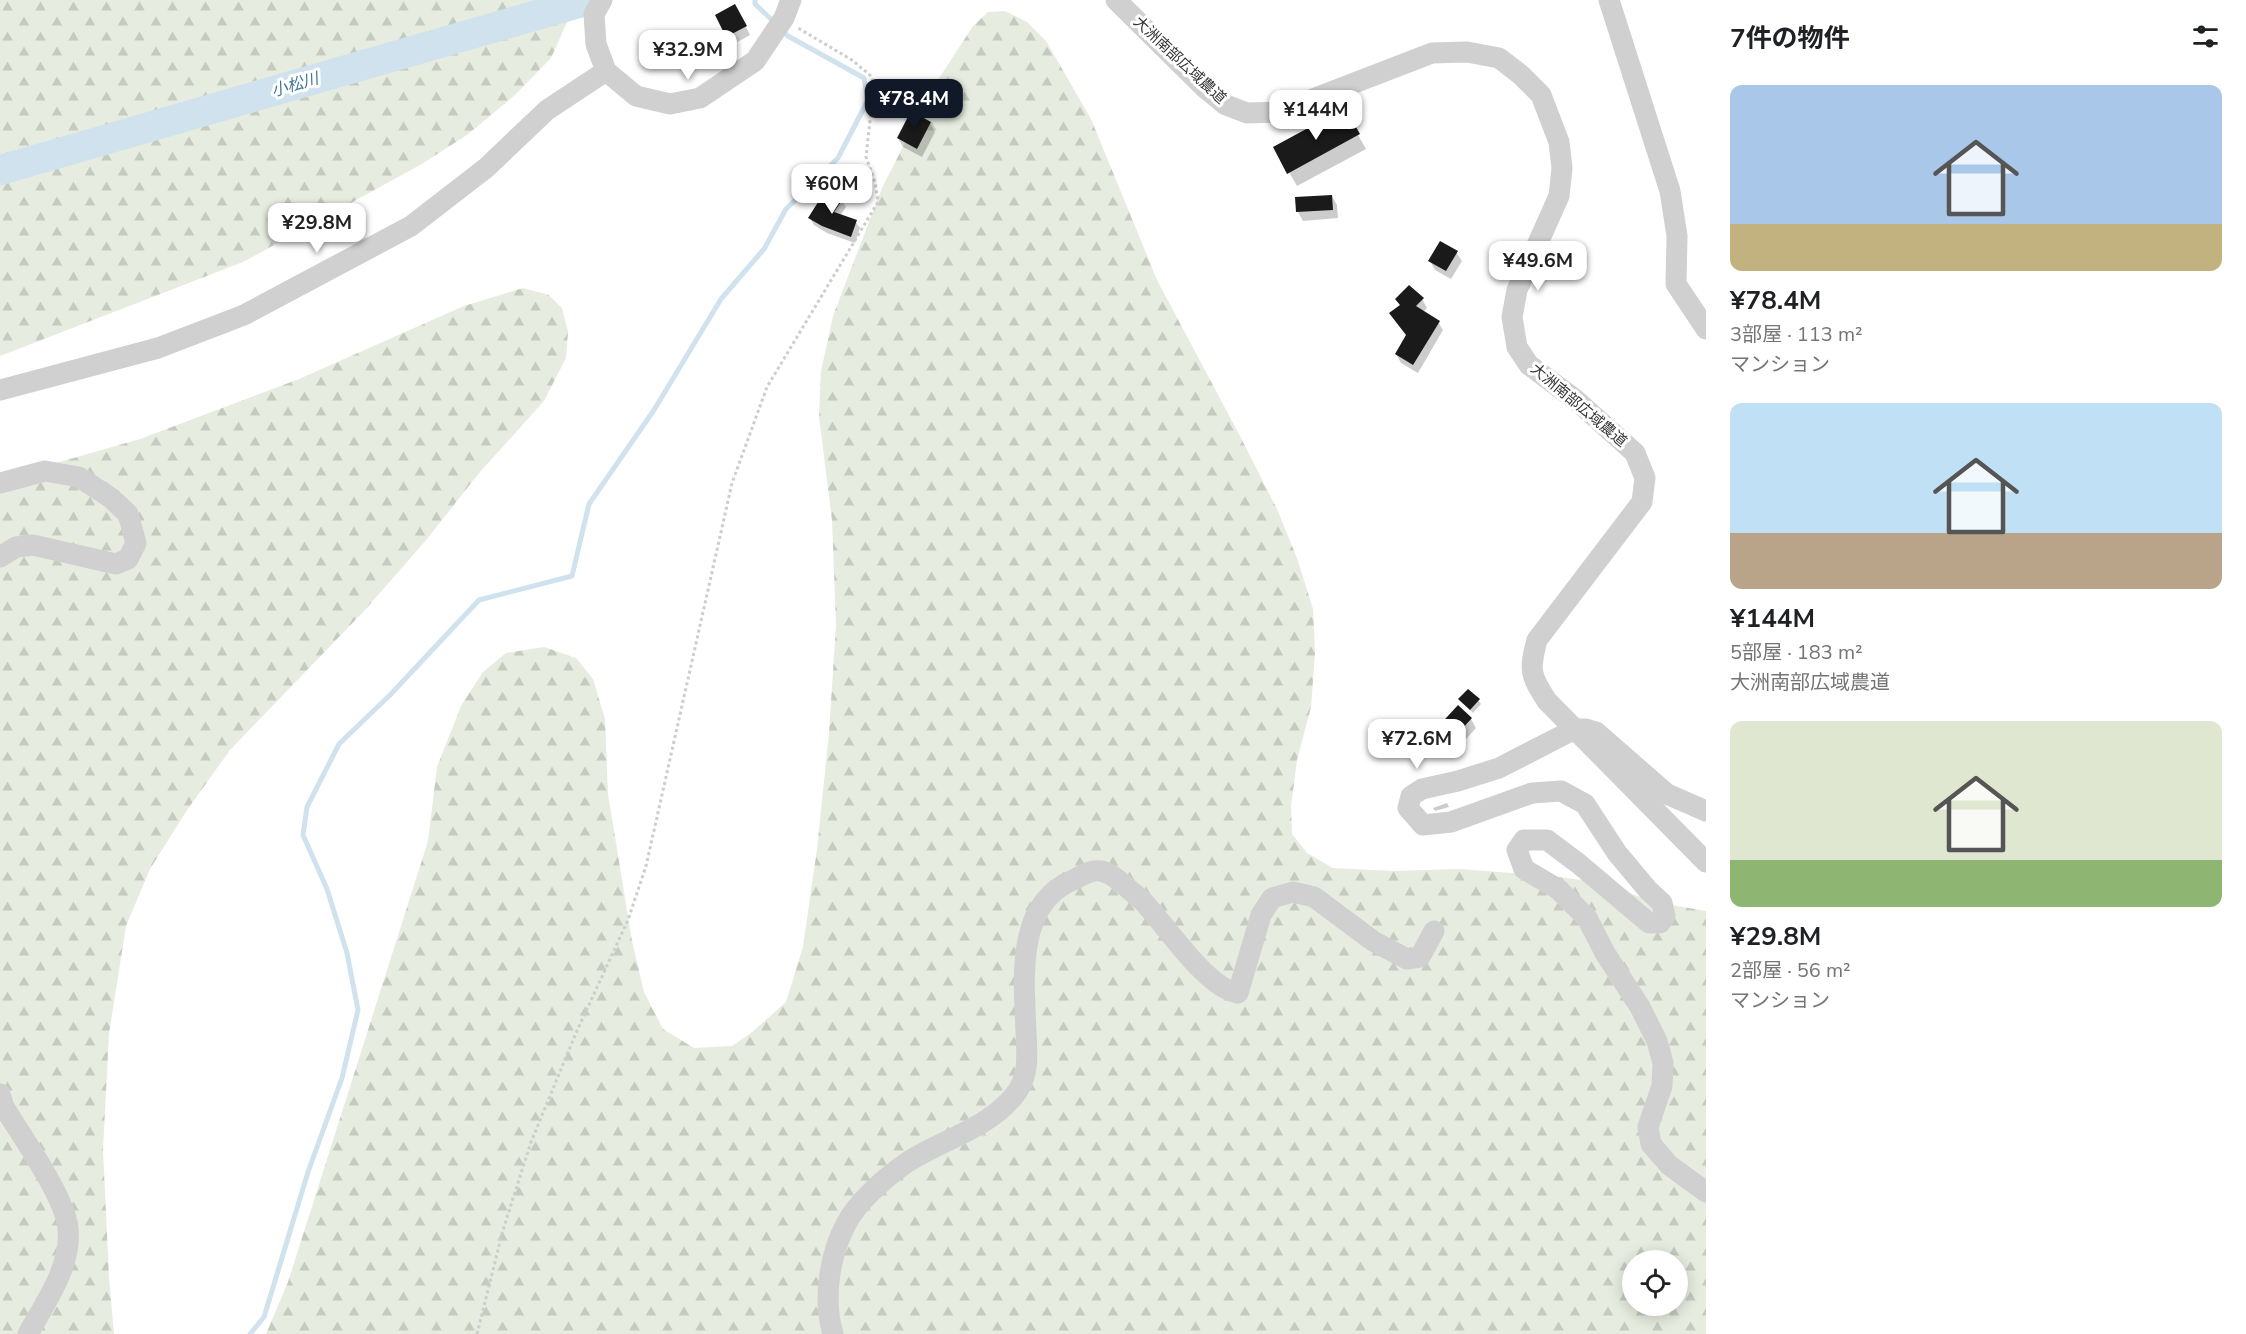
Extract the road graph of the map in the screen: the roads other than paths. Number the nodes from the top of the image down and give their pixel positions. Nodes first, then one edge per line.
1 (602, 0) edge
2 (1116, 0) edge
3 (1610, 0) edge
4 (787, 9) edge
5 (606, 71) junction
6 (1706, 329) edge
7 (0, 390) edge
8 (0, 483) edge
9 (0, 557) edge
10 (1575, 729) junction
11 (1706, 811) edge
12 (1706, 862) edge
13 (1434, 931) dead end
14 (0, 1095) edge
15 (1706, 1192) edge
16 (28, 1334) edge
17 (833, 1334) edge

1 - 5 street
2 - 10 street, 大洲南部広域農道
3 - 6 street
4 - 5 street
5 - 7 street
8 - 9 street
10 - 11 street
10 - 12 street, 大洲南部広域農道
10 - 15 street
13 - 17 street
14 - 16 street

